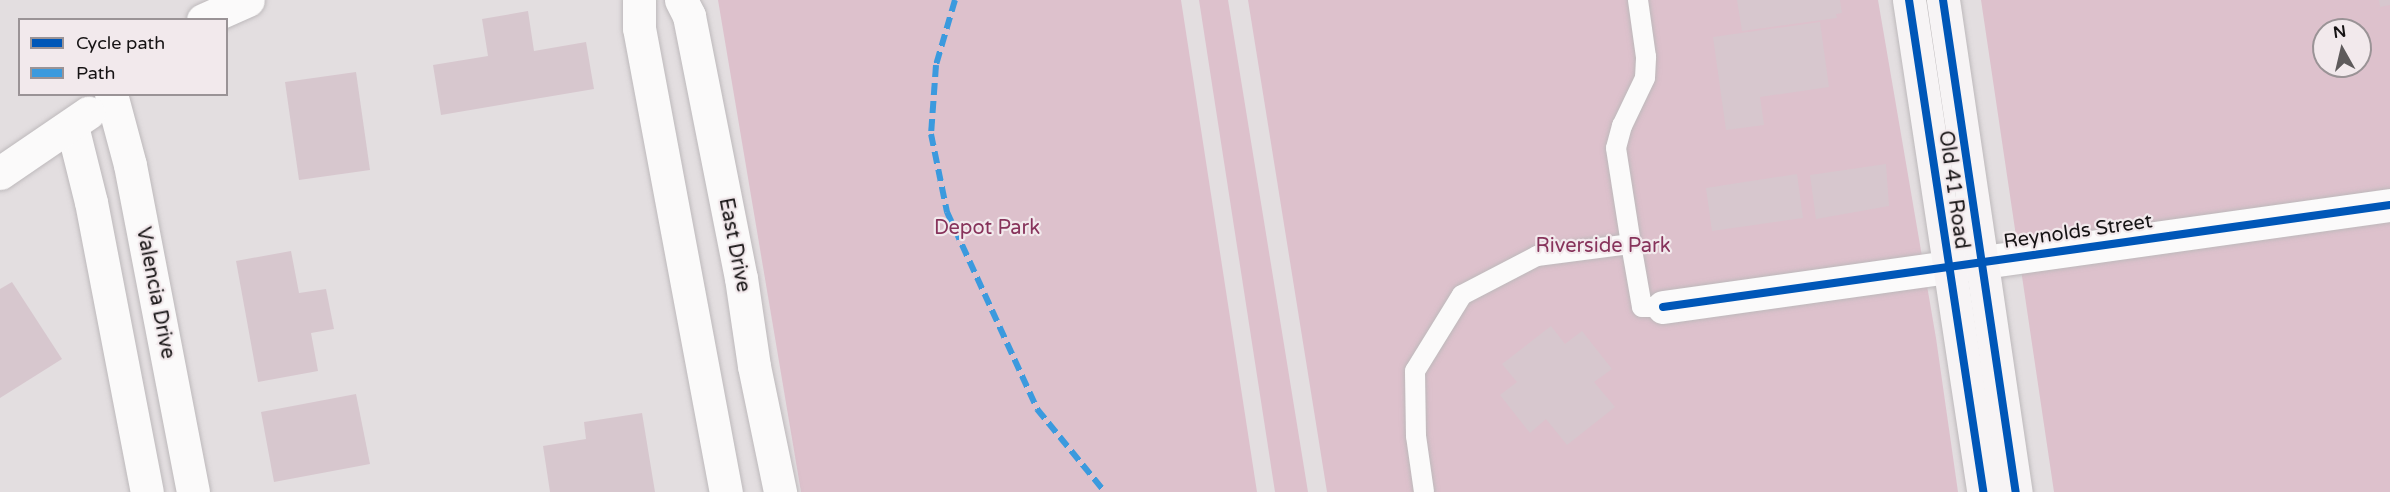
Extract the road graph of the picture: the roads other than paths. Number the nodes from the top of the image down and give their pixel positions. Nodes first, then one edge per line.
1 (248, 0) edge
2 (639, 0) edge
3 (681, 0) edge
4 (1638, 0) edge
5 (1909, 0) edge
6 (1943, 0) edge
7 (208, 18) edge
8 (107, 96) edge
9 (110, 96) edge
10 (72, 126) junction
11 (0, 173) edge
12 (2390, 205) edge
13 (1631, 244) junction
14 (1980, 263) junction
15 (1947, 268) junction
16 (1663, 307) joint
17 (147, 492) edge
18 (193, 492) edge
19 (726, 492) edge
20 (780, 492) edge
21 (1424, 492) edge
22 (1983, 492) edge
23 (2016, 492) edge

1 - 7 street
2 - 19 street
3 - 20 street, East Drive
4 - 13 lane
5 - 15 street, Old 41 Road
6 - 14 street, Old 41 Road
8 - 10 street
9 - 18 street, Valencia Drive
10 - 11 street
10 - 17 street
12 - 14 street, Reynolds Street
13 - 16 lane
13 - 21 lane
14 - 15 street, Reynolds Street
14 - 23 street, Old 41 Road
15 - 16 street, Reynolds Street
15 - 22 street, Old 41 Road

